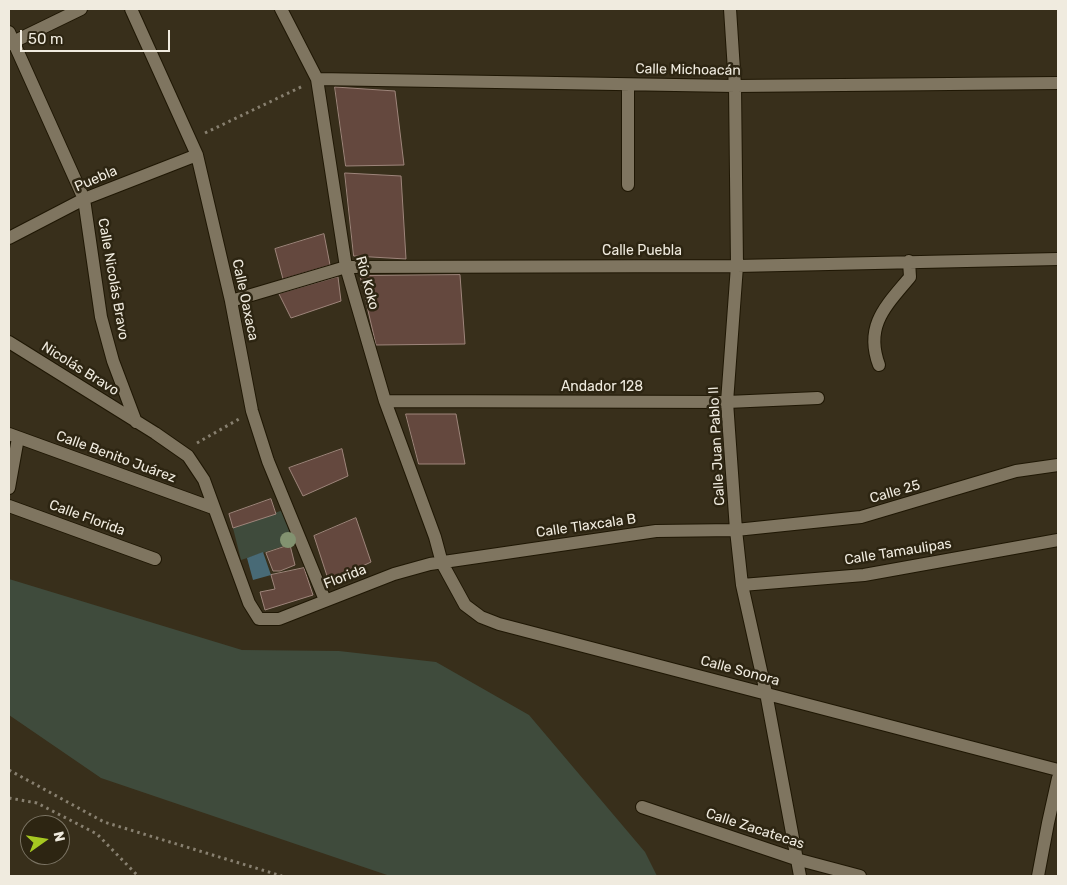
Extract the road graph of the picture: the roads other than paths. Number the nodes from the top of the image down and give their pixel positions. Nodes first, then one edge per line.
1 (81, 9) edge
2 (131, 9) edge
3 (280, 9) edge
4 (730, 9) edge
5 (10, 39) edge
6 (317, 79) junction
7 (1058, 82) edge
8 (628, 85) junction
9 (735, 86) junction
10 (197, 155) junction
11 (628, 185) dead end
12 (84, 199) junction
13 (9, 238) edge
14 (1058, 259) edge
15 (909, 261) junction
16 (737, 266) junction
17 (346, 268) junction
18 (231, 301) junction
19 (9, 342) edge
20 (879, 365) dead end
21 (818, 398) dead end
22 (385, 401) junction
23 (727, 402) junction
24 (136, 422) junction
25 (14, 436) edge
26 (1058, 465) edge
27 (9, 488) edge
28 (9, 506) edge
29 (213, 508) junction
30 (736, 530) junction
31 (1058, 540) edge
32 (155, 559) dead end
33 (442, 563) junction
34 (742, 585) junction
35 (325, 600) junction
36 (766, 693) junction
37 (1058, 770) edge
38 (1058, 778) edge
39 (642, 807) dead end
40 (1053, 824) edge
41 (796, 859) junction
42 (800, 876) edge
43 (860, 876) edge
44 (1038, 876) edge

1 - 5 street
2 - 10 street, Calle Oaxaca
3 - 6 street, Río Koko
4 - 9 street, Calle Juan Pablo II
5 - 12 street, Calle Nicolás Bravo
6 - 8 street, Calle Michoacán
6 - 17 street, Río Koko
7 - 9 street, Calle Michoacán
8 - 9 street, Calle Michoacán
8 - 11 street
9 - 16 street, Calle Juan Pablo II
10 - 12 street, Puebla
10 - 18 street, Calle Oaxaca
12 - 13 street, Puebla
12 - 24 street, Calle Nicolás Bravo
14 - 15 street, Calle Puebla
15 - 16 street, Calle Puebla
15 - 20 street
16 - 17 street, Calle Puebla
16 - 23 street, Calle Juan Pablo II
17 - 18 street, Calle Puebla
17 - 22 street, Río Koko
18 - 35 street, Calle Oaxaca
19 - 24 street, Nicolás Bravo
21 - 23 street, Andador 128
22 - 23 street, Andador 128
22 - 33 street, Río Koko
23 - 30 street, Calle Juan Pablo II
24 - 29 street
25 - 27 street
25 - 29 street, Calle Benito Juárez
26 - 30 street, Calle 25
28 - 32 street, Calle Florida
29 - 35 street, Florida
30 - 33 street, Calle Tlaxcala B
30 - 34 street, Calle Juan Pablo II
31 - 34 street, Calle Tamaulipas
33 - 35 street, Florida
33 - 36 street, Calle Sonora
34 - 36 street, Calle Juan Pablo II
36 - 37 street, Calle Sonora
36 - 41 street, Calle Juan Pablo II
38 - 40 street
39 - 41 street, Calle Zacatecas
40 - 44 street
41 - 42 street, Calle Juan Pablo II
41 - 43 street, Calle Zacatecas

